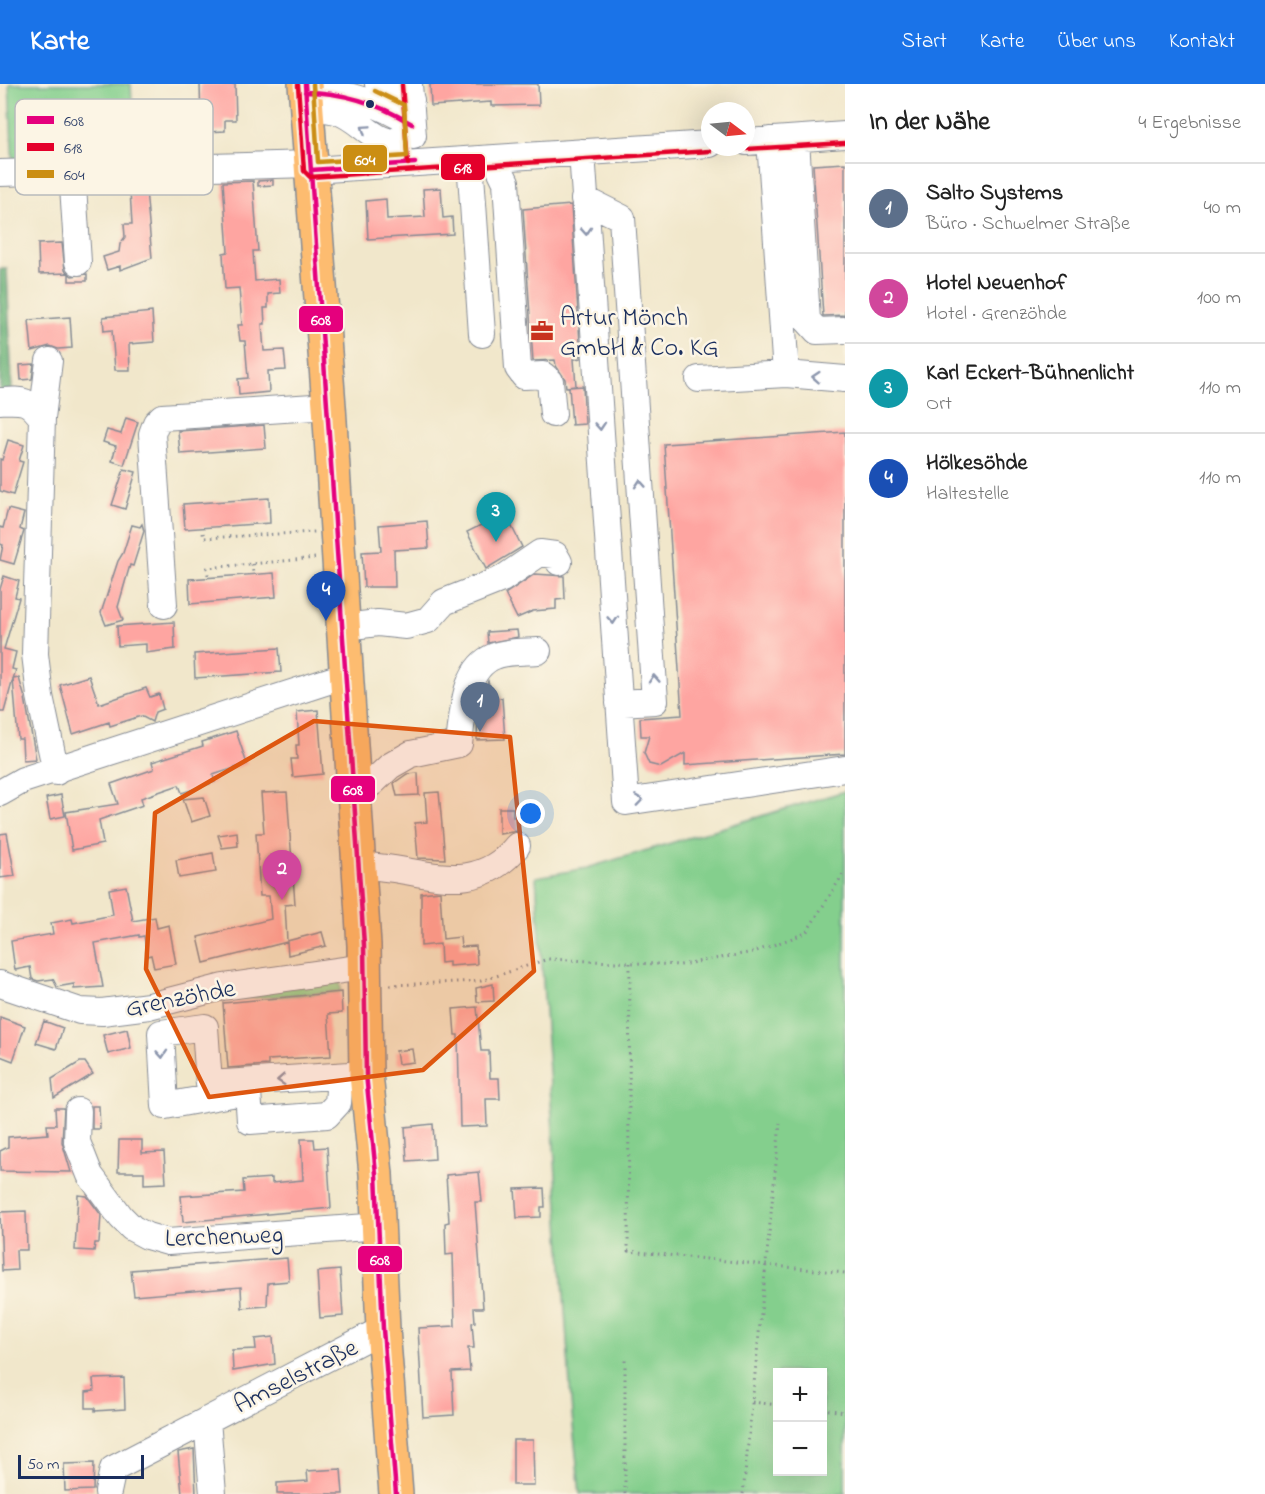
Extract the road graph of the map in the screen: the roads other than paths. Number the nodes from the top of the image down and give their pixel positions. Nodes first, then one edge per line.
1 (378, 84) edge
2 (305, 95) edge
3 (411, 103) edge
4 (845, 135) edge
5 (796, 139) junction
6 (758, 141) edge
7 (701, 145) edge
8 (582, 152) junction
9 (482, 160) junction
10 (415, 163) junction
11 (311, 167) junction
12 (213, 169) edge
13 (0, 173) edge
14 (15, 173) edge
15 (74, 195) edge
16 (584, 199) junction
17 (78, 262) dead end
18 (845, 330) edge
19 (482, 333) dead end
20 (49, 361) dead end
21 (786, 374) junction
22 (699, 379) dead end
23 (845, 379) edge
24 (0, 401) edge
25 (329, 406) junction
26 (552, 414) dead end
27 (42, 418) junction
28 (559, 562) dead end
29 (164, 605) dead end
30 (344, 627) junction
31 (538, 651) dead end
32 (347, 675) junction
33 (619, 703) junction
34 (845, 769) edge
35 (56, 772) junction
36 (12, 777) edge
37 (354, 786) junction
38 (0, 793) edge
39 (517, 846) dead end
40 (359, 866) junction
41 (364, 966) junction
42 (0, 984) edge
43 (353, 1075) junction
44 (78, 1111) dead end
45 (380, 1226) junction
46 (383, 1329) junction
47 (207, 1420) junction
48 (108, 1492) dead end
49 (213, 1494) edge
50 (396, 1494) edge

1 - 3 street
2 - 3 street
2 - 11 main road
3 - 10 street
4 - 5 street
5 - 6 street
5 - 18 street
6 - 21 street
7 - 8 street
8 - 9 street
8 - 16 street
9 - 10 street
9 - 19 street
9 - 26 street
10 - 11 street
11 - 12 street
11 - 25 main road
13 - 14 street
15 - 17 street
16 -> 33 street
33 -> 16 street
20 - 27 street
21 - 22 street
23 -> 21 street
24 - 27 street
25 - 29 street
25 - 30 main road
27 - 35 street
28 - 30 street
30 - 32 main road
31 - 37 street
32 - 35 street
32 - 37 main road
33 -> 34 street
35 - 36 street
36 - 38 street
37 - 40 main road
39 - 40 street
40 - 41 main road
41 - 42 street, Grenzöhde
41 - 43 main road
43 -> 43 street
43 - 45 main road
44 - 45 street, Lerchenweg
45 - 46 main road
46 - 47 street, Amselstraße
46 - 50 main road
47 - 48 street, Amselstraße
47 - 49 street, Amselstraße

